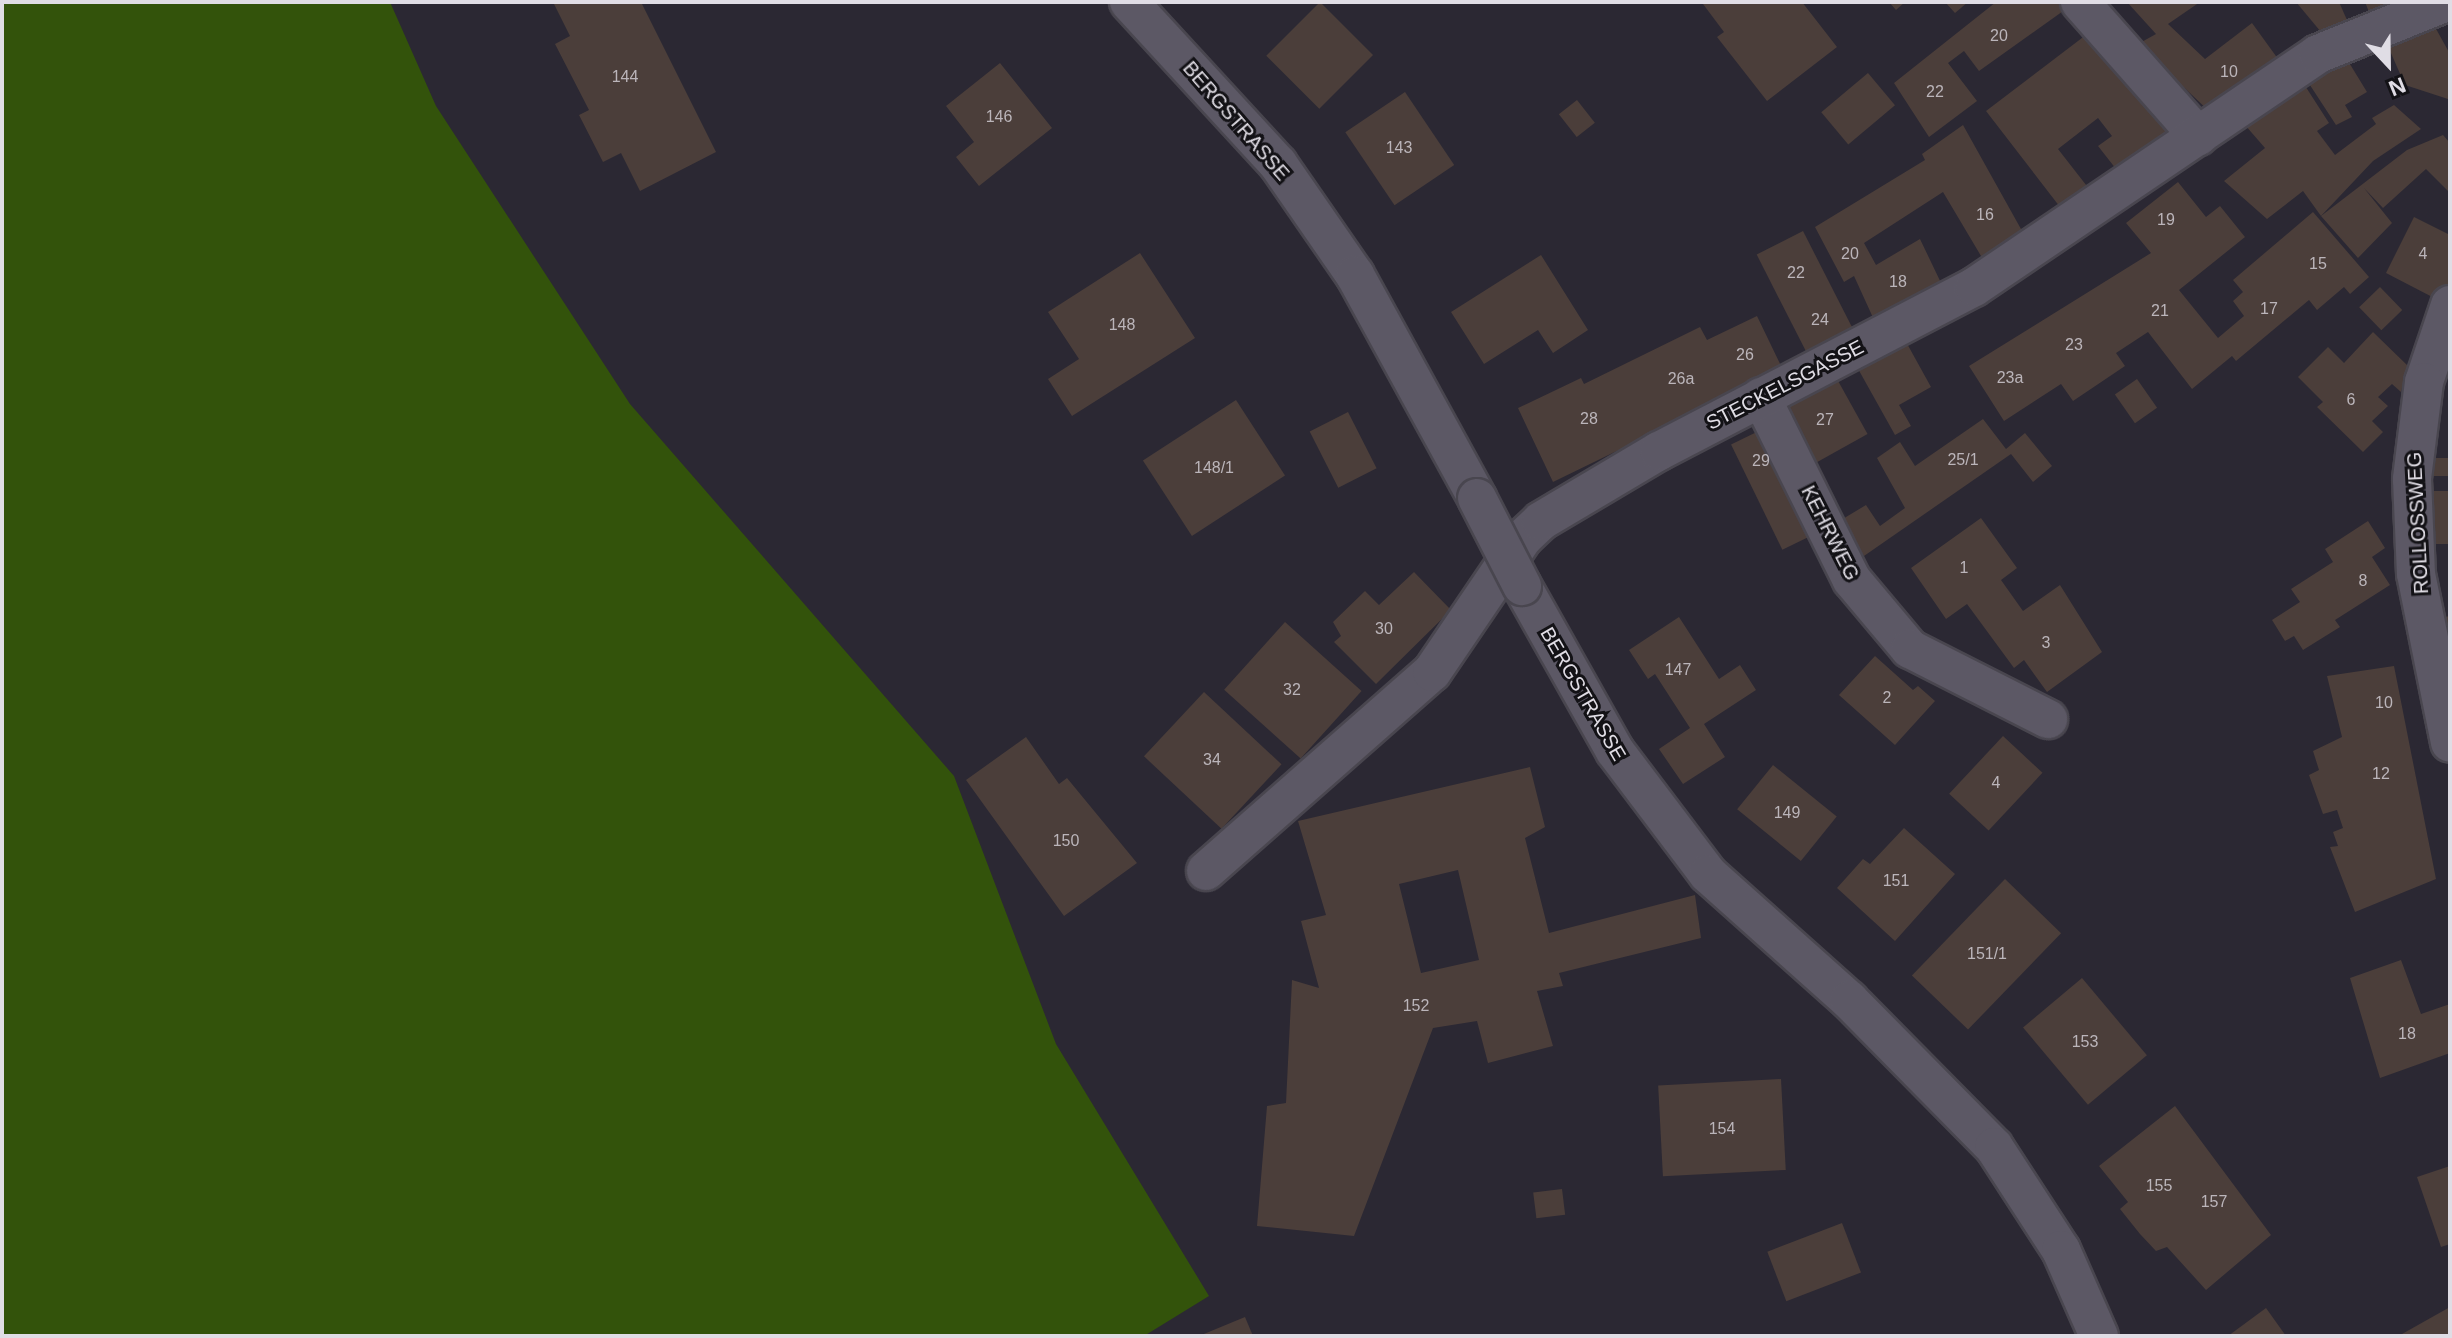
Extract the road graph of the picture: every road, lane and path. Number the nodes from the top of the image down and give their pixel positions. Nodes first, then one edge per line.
1 (1129, 2) edge
2 (2080, 2) edge
3 (2447, 2) edge
4 (2198, 136) junction
5 (2450, 305) edge
6 (1761, 397) junction
7 (2048, 719) dead end
8 (2450, 743) edge
9 (1206, 871) dead end
10 (2099, 1336) edge

1 - 10 street, BERGSTRASSE, bridge
2 - 4 street
3 - 4 street, STECKELSGASSE
4 - 6 street, STECKELSGASSE
5 - 8 street, ROLLOSSWEG
6 - 7 street, KEHRWEG
6 - 9 street, STECKELSGASSE

